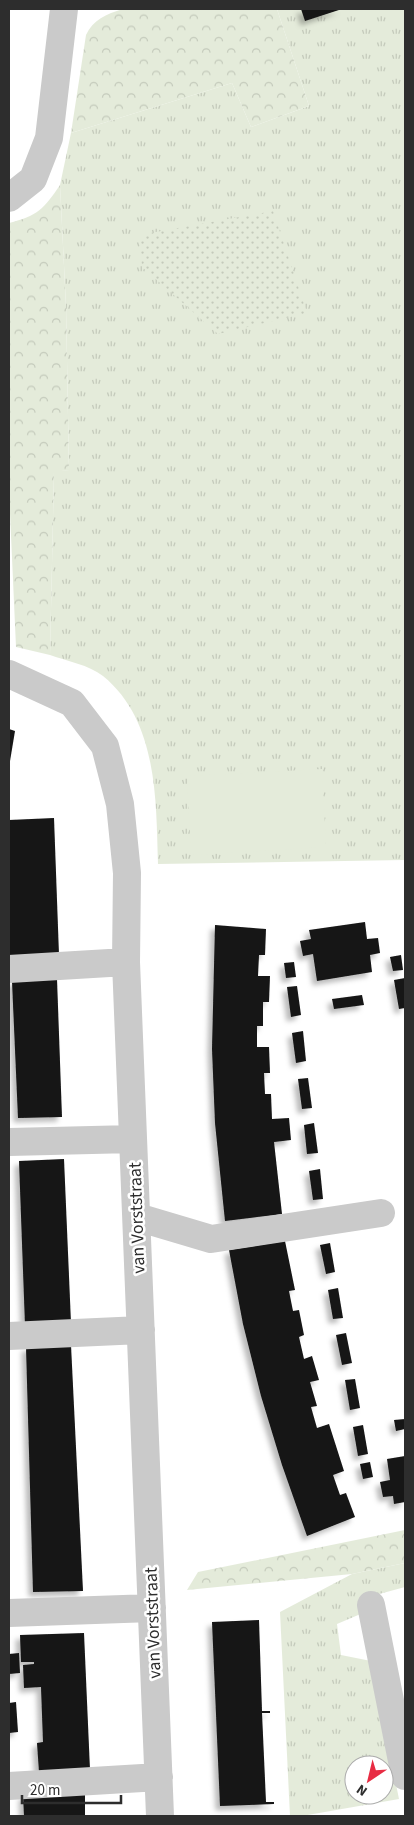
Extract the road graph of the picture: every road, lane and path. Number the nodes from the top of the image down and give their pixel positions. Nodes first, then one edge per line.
1 (64, 9) edge
2 (9, 198) edge
3 (9, 674) edge
4 (126, 962) junction
5 (9, 969) edge
6 (133, 1139) junction
7 (9, 1142) edge
8 (381, 1213) dead end
9 (137, 1217) junction
10 (141, 1330) junction
11 (9, 1336) edge
12 (371, 1606) dead end
13 (152, 1608) junction
14 (9, 1613) edge
15 (159, 1776) junction
16 (405, 1776) edge
17 (9, 1786) edge
18 (160, 1816) edge

1 - 2 street
3 - 4 street, van Vorststraat
4 - 5 street
4 - 6 street, van Vorststraat
6 - 7 street
6 - 9 street, van Vorststraat
8 - 9 street
9 - 10 street, van Vorststraat
10 - 11 street
10 - 13 street, van Vorststraat
12 - 16 street
13 - 14 street
13 - 15 street, van Vorststraat
15 - 17 street
15 - 18 street, van Vorststraat

